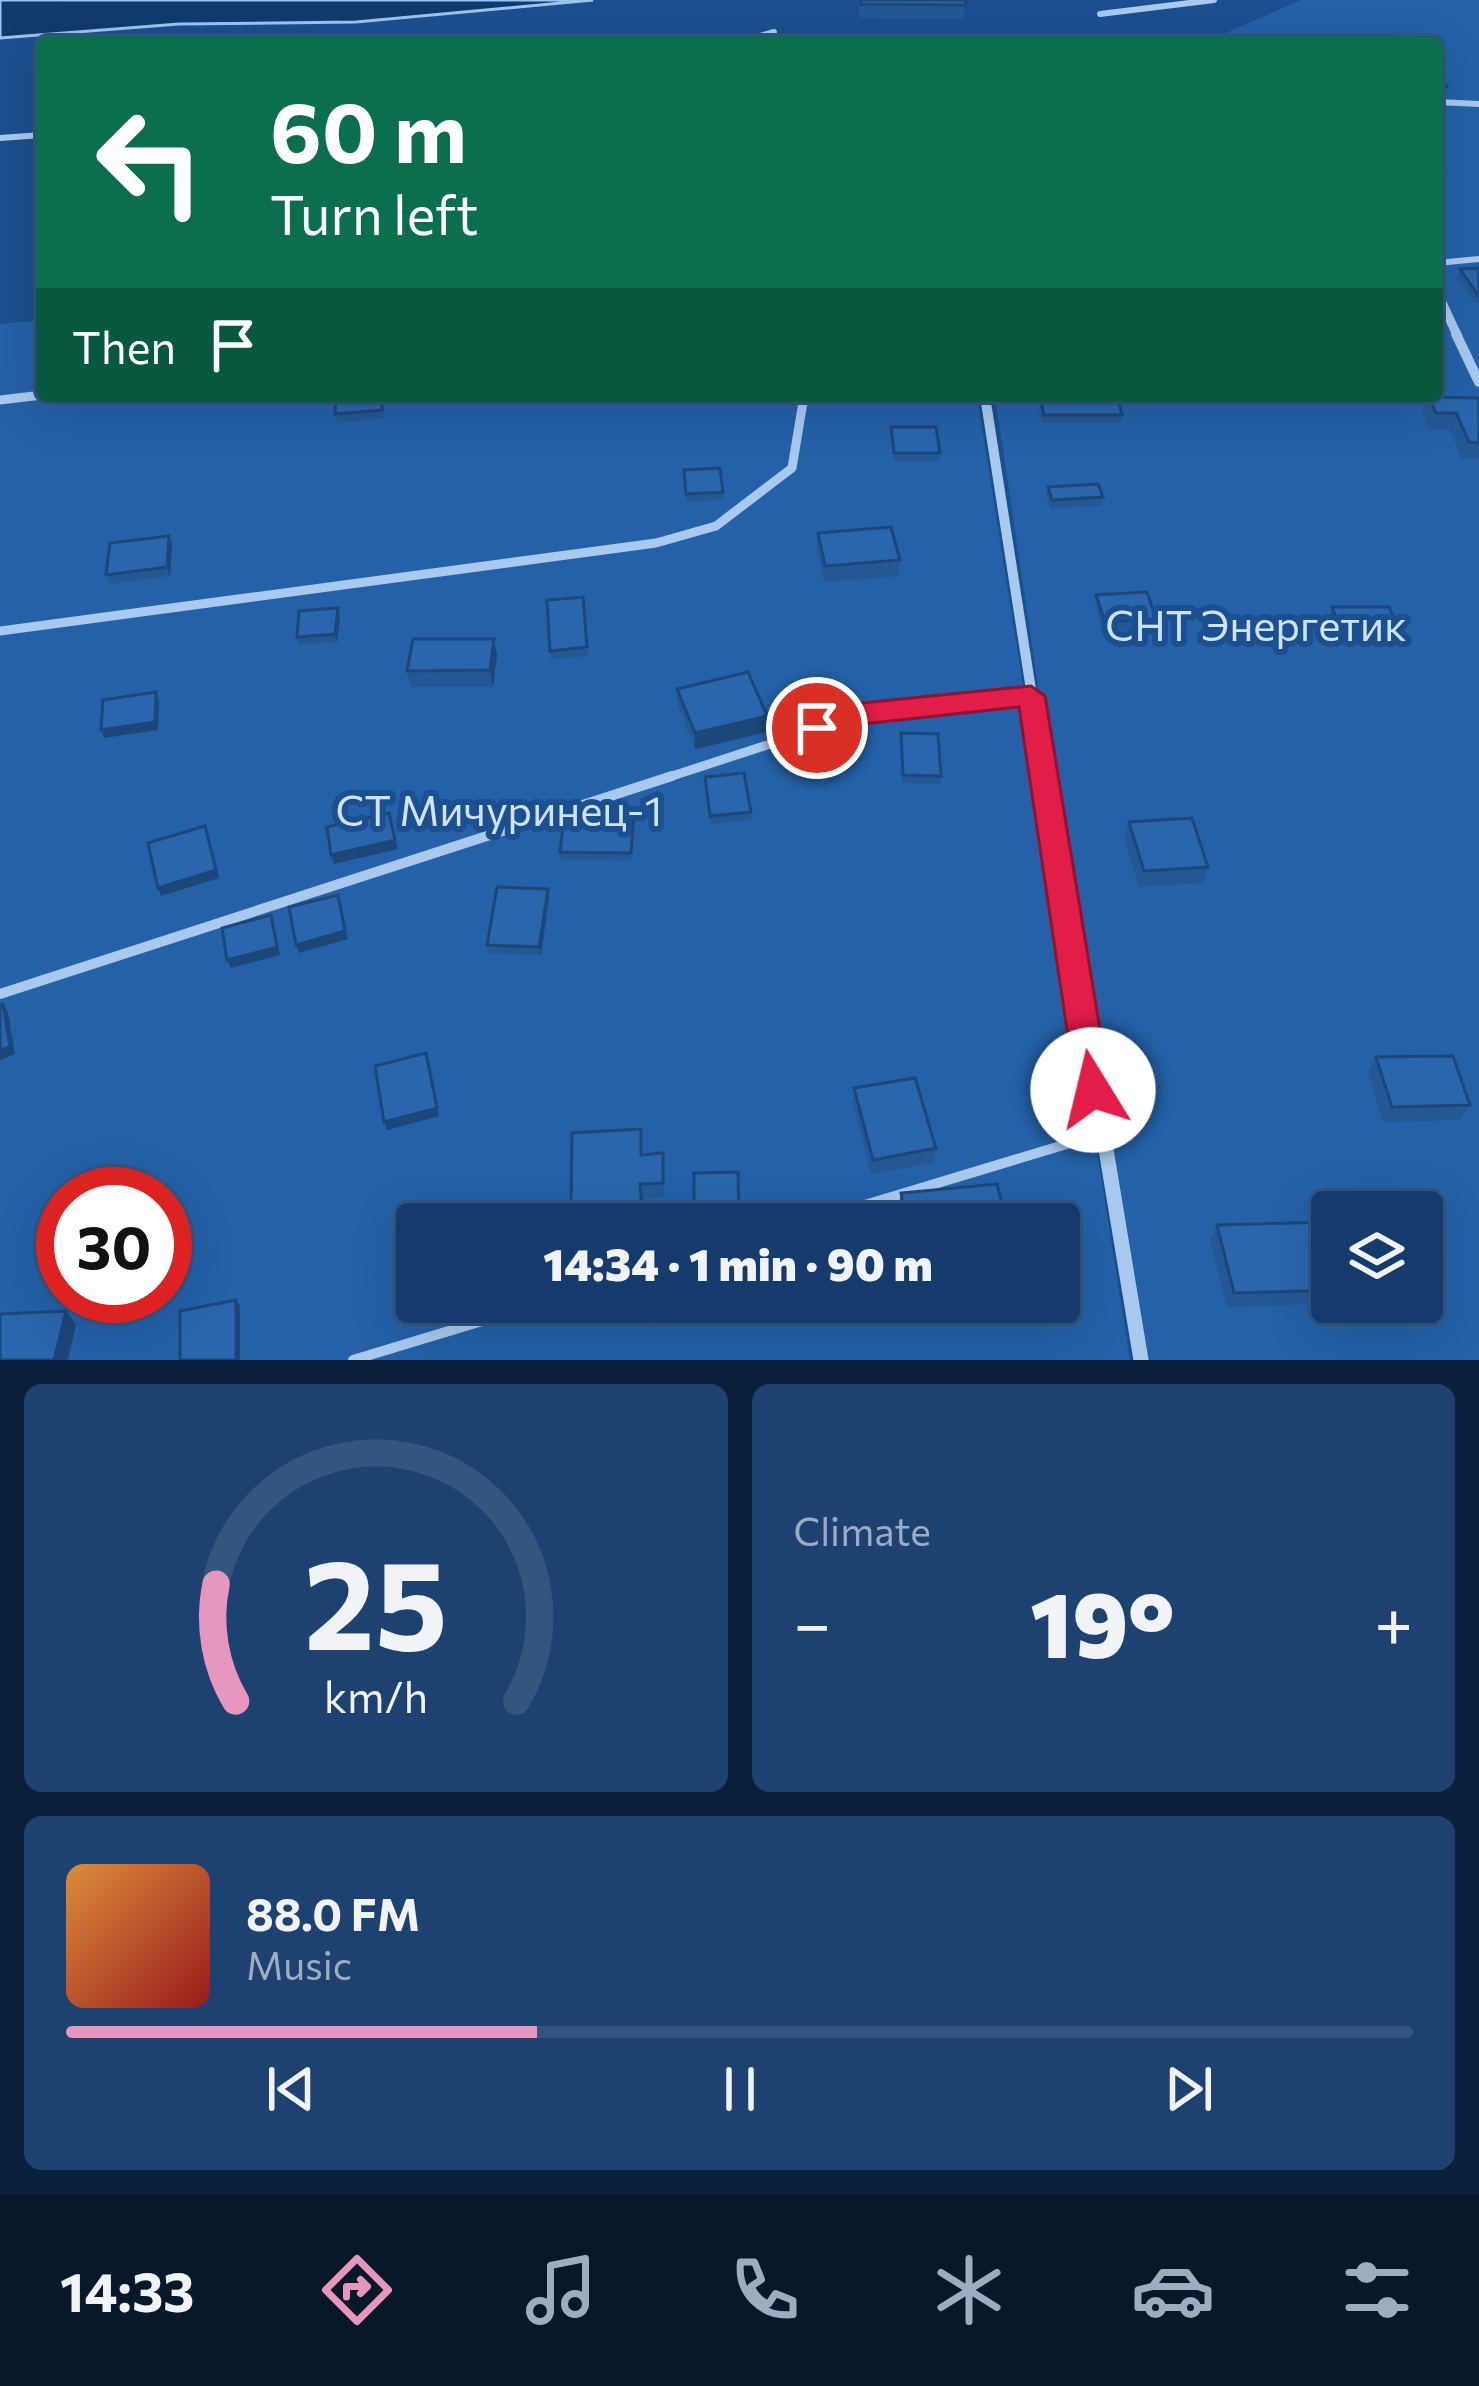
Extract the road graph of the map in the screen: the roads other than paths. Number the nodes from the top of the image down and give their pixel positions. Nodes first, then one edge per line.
1 (1214, 0) edge
2 (1100, 14) dead end
3 (774, 32) dead end
4 (760, 36) edge
5 (1443, 102) edge
6 (1479, 104) edge
7 (36, 135) edge
8 (0, 138) edge
9 (1479, 259) edge
10 (1443, 262) edge
11 (1443, 305) edge
12 (1479, 382) edge
13 (36, 396) edge
14 (0, 400) edge
15 (803, 402) edge
16 (986, 402) edge
17 (0, 631) edge
18 (1031, 696) junction
19 (0, 994) edge
20 (1100, 1134) junction
21 (872, 1203) edge
22 (475, 1323) edge
23 (353, 1360) edge
24 (1141, 1360) edge

1 - 2 lane
3 - 4 lane
5 - 6 lane
7 - 8 lane
9 - 10 lane
11 - 12 street
13 - 14 lane
15 - 17 lane
16 - 18 street
18 - 19 lane
18 - 20 street
20 - 21 lane
20 - 24 street
22 - 23 lane

